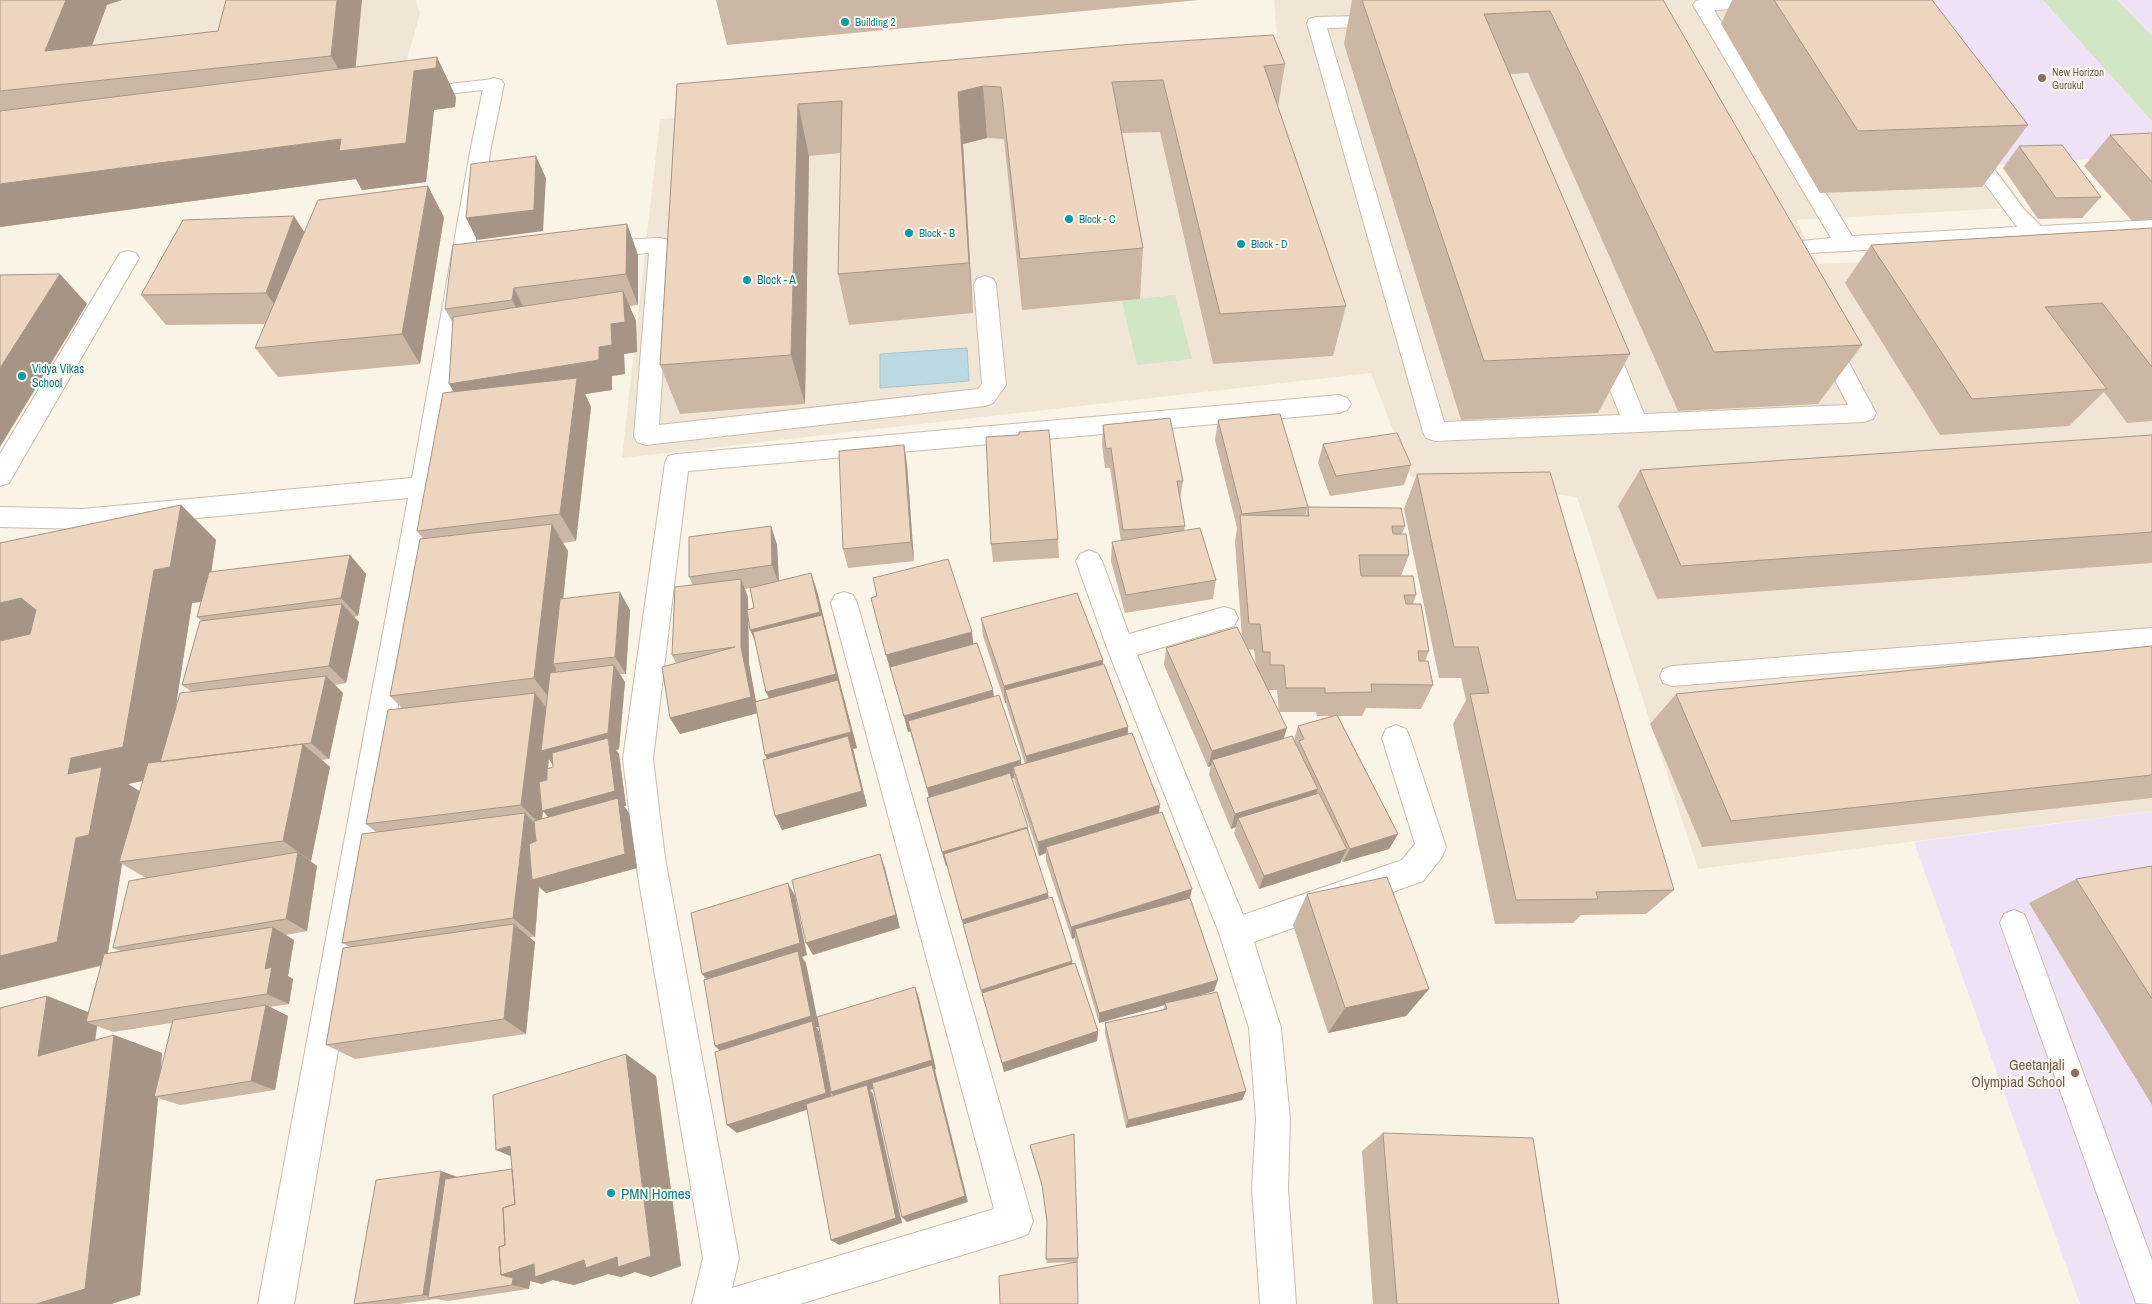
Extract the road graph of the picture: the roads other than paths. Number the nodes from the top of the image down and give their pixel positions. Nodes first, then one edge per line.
1 (1817, 0) edge
2 (494, 84) joint
3 (407, 94) edge
4 (1959, 134) edge
5 (2152, 227) edge
6 (2035, 233) junction
7 (1846, 244) junction
8 (1809, 246) joint
9 (1775, 248) junction
10 (579, 252) edge
11 (128, 258) dead end
12 (985, 284) dead end
13 (1595, 324) edge
14 (1338, 404) dead end
15 (1636, 424) junction
16 (0, 476) edge
17 (423, 487) junction
18 (0, 518) edge
19 (1090, 561) dead end
20 (844, 603) dead end
21 (1224, 618) dead end
22 (2152, 638) edge
23 (1121, 648) junction
24 (1672, 676) dead end
25 (1396, 738) dead end
26 (2014, 923) dead end
27 (1235, 933) junction
28 (2152, 1303) edge
29 (276, 1304) edge
30 (710, 1304) edge
31 (739, 1304) edge
32 (1278, 1304) edge

1 - 7 street
2 - 3 lane
2 - 17 street
4 - 6 street
5 - 6 street
6 - 7 street
7 - 8 street
8 - 9 lane
9 - 15 street
9 - 15 street
10 - 12 street
11 - 16 street
13 - 15 street
14 - 30 street
17 - 18 street
17 - 29 street
19 - 23 street
20 - 31 street
21 - 23 street
22 - 24 lane
23 - 27 street
25 - 27 street
26 - 28 lane
27 - 32 street

